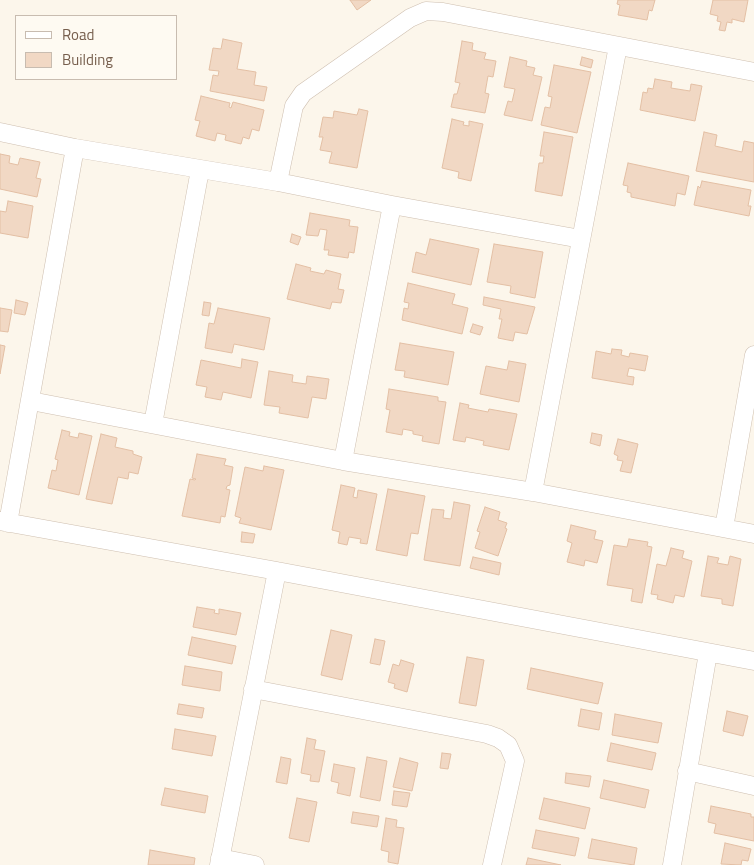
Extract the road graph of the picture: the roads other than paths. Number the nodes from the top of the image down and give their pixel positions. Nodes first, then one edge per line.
1 (618, 46) junction
2 (754, 72) edge
3 (0, 132) edge
4 (75, 148) junction
5 (200, 170) junction
6 (278, 182) junction
7 (392, 205) junction
8 (581, 239) junction
9 (754, 355) edge
10 (31, 401) junction
11 (153, 424) junction
12 (343, 461) junction
13 (533, 492) junction
14 (4, 522) edge
15 (724, 528) junction
16 (754, 534) edge
17 (278, 571) junction
18 (708, 653) junction
19 (754, 662) edge
20 (253, 689) junction
21 (687, 771) junction
22 (754, 786) edge
23 (220, 862) edge
24 (255, 865) edge
25 (492, 865) edge
26 (672, 865) edge

1 - 2 street
1 - 6 street
1 - 8 street
3 - 4 street
4 - 5 street
4 - 10 street
5 - 6 street
5 - 11 street
6 - 7 street
7 - 8 street
7 - 12 street
8 - 13 street
9 - 15 street
10 - 11 street
10 - 14 street
11 - 12 street
12 - 13 street
13 - 15 street
14 - 17 street
15 - 16 street
17 - 18 street
17 - 20 street
18 - 19 street
18 - 21 street
20 - 23 street
20 - 25 street
21 - 22 street
21 - 26 street
23 - 24 street

